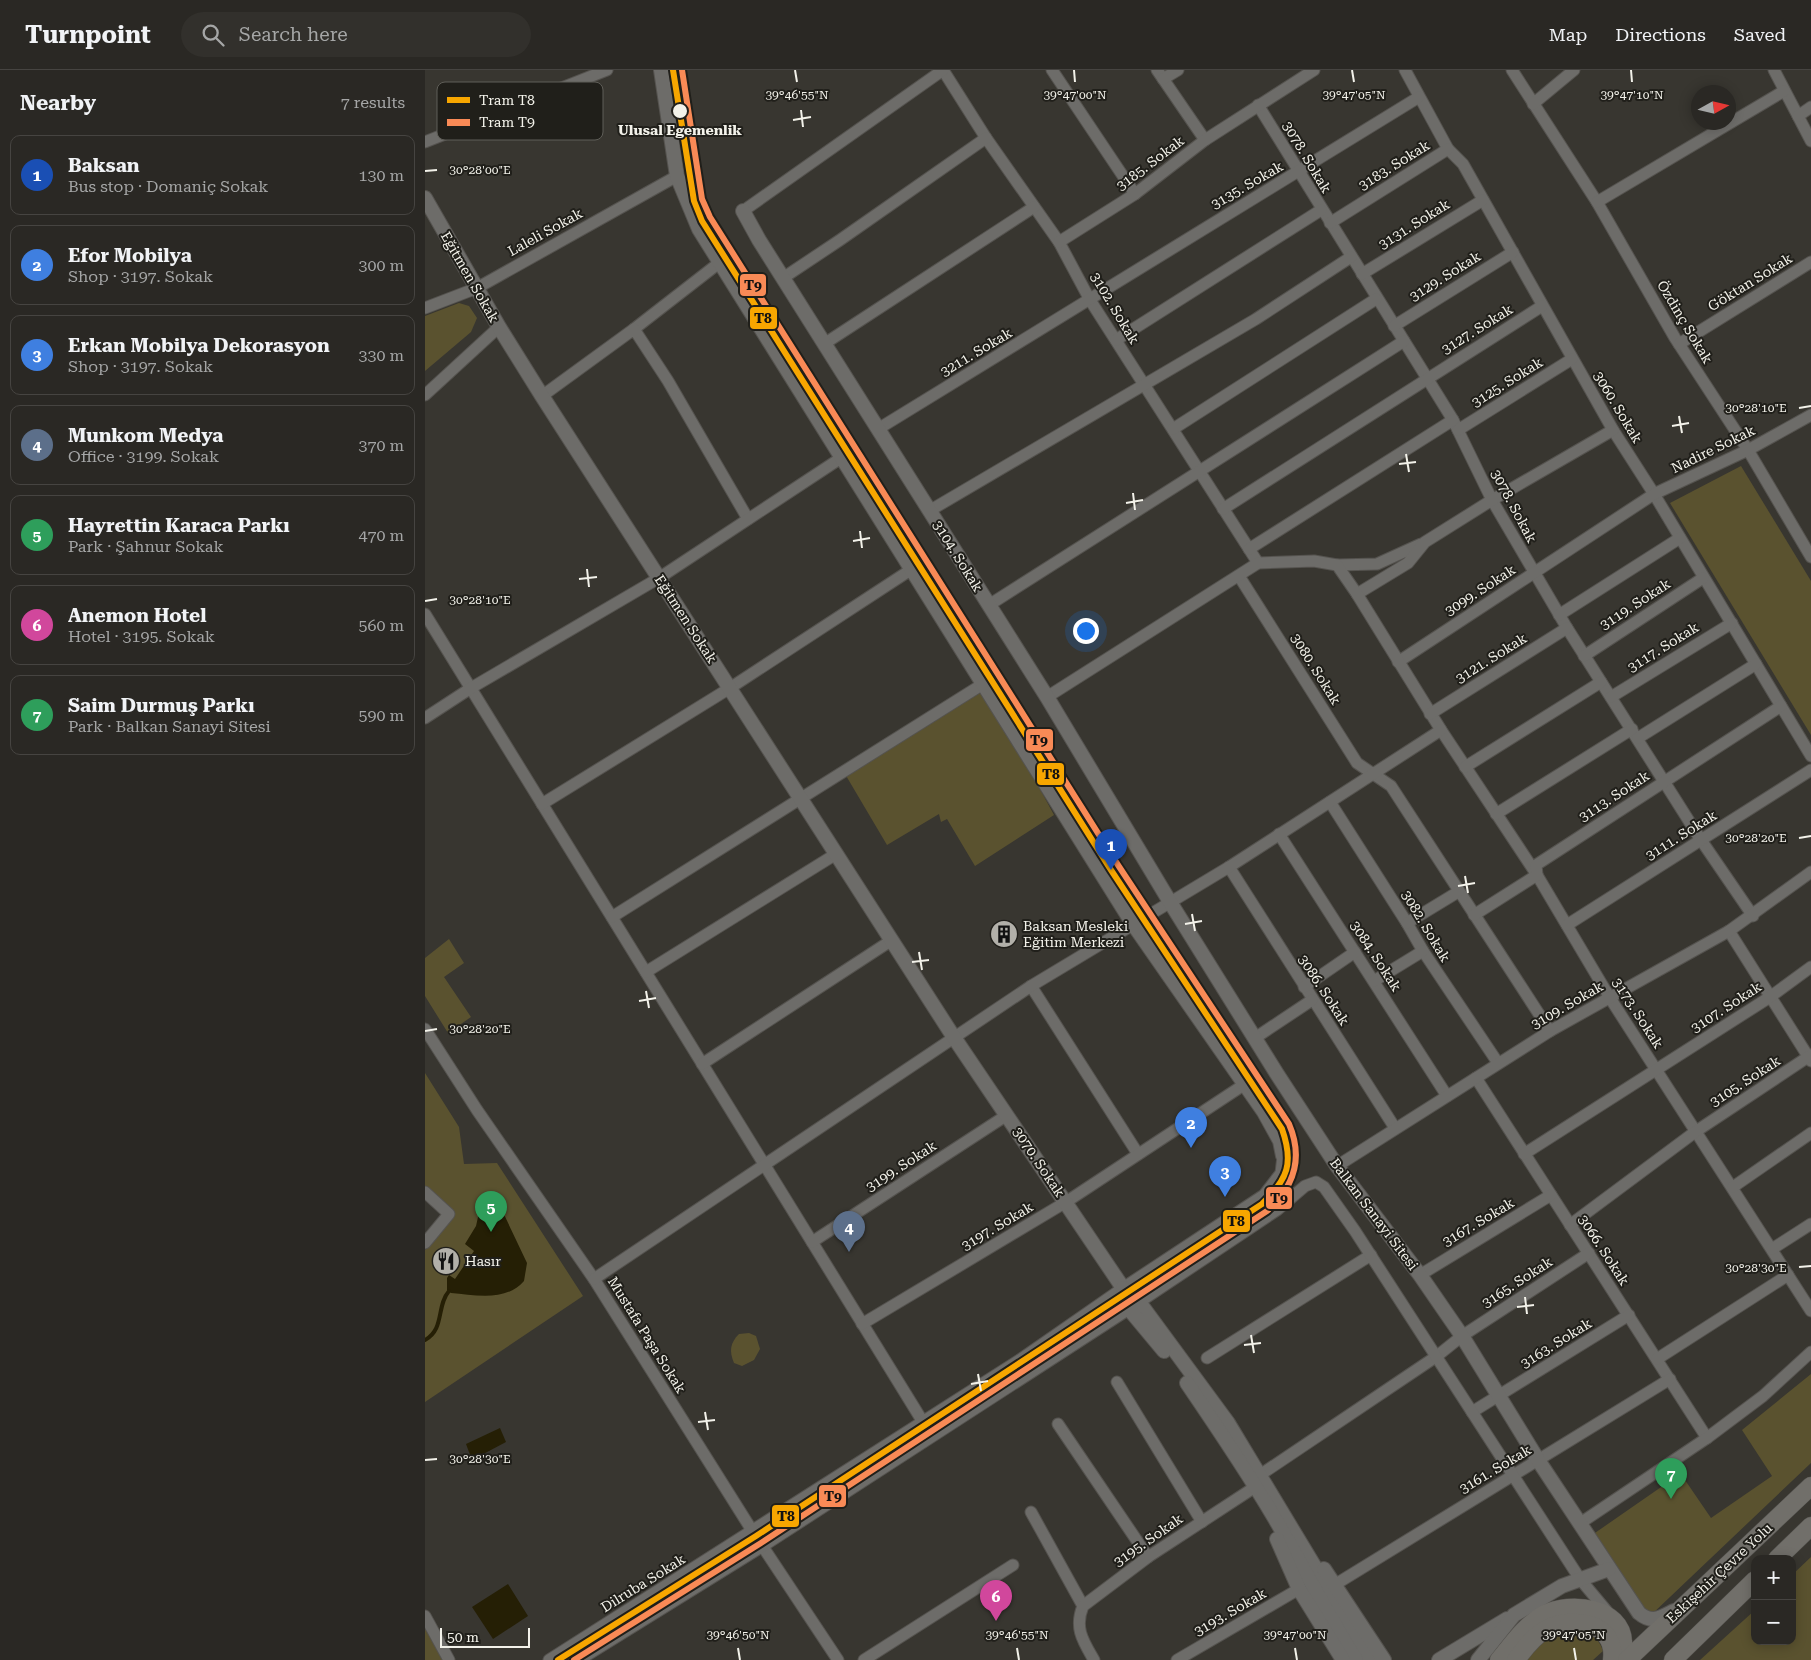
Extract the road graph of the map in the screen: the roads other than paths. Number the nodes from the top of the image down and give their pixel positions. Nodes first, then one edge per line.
1 (607, 70) edge
2 (661, 70) edge
3 (943, 70) edge
4 (1052, 70) edge
5 (1178, 70) edge
6 (1314, 70) edge
7 (1405, 70) edge
8 (1512, 70) edge
9 (1574, 70) edge
10 (1774, 70) edge
11 (1160, 75) edge
12 (577, 82) edge
13 (1784, 91) junction
14 (1419, 97) junction
15 (1533, 104) junction
16 (1258, 105) junction
17 (1811, 107) edge
18 (1798, 116) junction
19 (437, 137) edge
20 (986, 138) junction
21 (1205, 140) junction
22 (1811, 141) edge
23 (425, 142) edge
24 (1448, 149) junction
25 (1299, 172) junction
26 (677, 176) junction
27 (1135, 194) junction
28 (425, 198) edge
29 (1483, 200) junction
30 (1597, 202) junction
31 (1034, 207) junction
32 (1321, 210) junction
33 (743, 211) joint
34 (1330, 223) junction
35 (1059, 242) junction
36 (1513, 252) junction
37 (1351, 257) junction
38 (1811, 262) edge
39 (719, 264) junction
40 (1362, 274) junction
41 (783, 278) junction
42 (477, 288) junction
43 (1376, 299) junction
44 (1090, 300) junction
45 (1542, 306) junction
46 (425, 308) edge
47 (1394, 326) junction
48 (499, 327) junction
49 (634, 329) junction
50 (1116, 340) junction
51 (1404, 342) junction
52 (824, 344) junction
53 (1679, 344) junction
54 (1572, 359) junction
55 (1427, 377) junction
56 (1145, 385) junction
57 (425, 396) edge
58 (542, 396) junction
59 (1811, 415) edge
60 (1455, 425) junction
61 (878, 429) junction
62 (1173, 429) junction
63 (1613, 430) junction
64 (1748, 450) junction
65 (841, 458) junction
66 (1200, 471) junction
67 (1654, 494) junction
68 (1492, 500) junction
69 (1223, 509) junction
70 (929, 511) junction
71 (747, 519) junction
72 (1680, 538) junction
73 (1425, 542) junction
74 (1249, 548) junction
75 (1811, 557) edge
76 (1258, 563) junction
77 (1337, 565) junction
78 (912, 569) junction
79 (1534, 573) junction
80 (1239, 576) junction
81 (659, 578) junction
82 (1703, 578) junction
83 (1357, 594) junction
84 (989, 605) junction
85 (425, 614) edge
86 (1559, 614) junction
87 (1732, 623) junction
88 (1567, 628) junction
89 (1584, 656) junction
90 (1398, 662) junction
91 (1756, 664) junction
92 (1601, 682) junction
93 (983, 684) junction
94 (471, 688) junction
95 (730, 688) junction
96 (1047, 697) junction
97 (1611, 697) junction
98 (1781, 706) junction
99 (1431, 714) junction
100 (425, 718) edge
101 (1441, 730) junction
102 (1635, 734) junction
103 (1811, 756) edge
104 (1465, 767) junction
105 (1811, 770) edge
106 (1372, 775) junction
107 (1665, 780) junction
108 (801, 800) junction
109 (1330, 802) junction
110 (542, 804) junction
111 (1496, 814) junction
112 (1279, 834) junction
113 (1701, 840) junction
114 (837, 854) junction
115 (1229, 867) junction
116 (1811, 872) edge
117 (1537, 875) junction
118 (1458, 892) junction
119 (1170, 902) junction
120 (1473, 916) junction
121 (1753, 916) junction
122 (612, 917) junction
123 (1407, 923) junction
124 (1133, 924) junction
125 (1567, 925) junction
126 (1729, 931) junction
127 (892, 940) junction
128 (1423, 951) junction
129 (1355, 952) junction
130 (1811, 967) edge
131 (646, 972) junction
132 (1374, 981) junction
133 (1031, 986) junction
134 (1304, 987) junction
135 (1770, 997) junction
136 (1610, 998) junction
137 (1313, 1000) junction
138 (425, 1029) edge
139 (1550, 1031) junction
140 (953, 1036) junction
141 (1255, 1038) junction
142 (1810, 1058) edge
143 (1498, 1063) junction
144 (702, 1064) junction
145 (1657, 1069) junction
146 (1476, 1078) junction
147 (1245, 1084) junction
148 (1447, 1096) junction
149 (1007, 1115) junction
150 (1395, 1128) junction
151 (1695, 1132) junction
152 (1811, 1134) edge
153 (1138, 1154) junction
154 (1524, 1154) junction
155 (1283, 1156) joint
156 (764, 1164) junction
157 (1337, 1166) junction
158 (1733, 1187) junction
159 (425, 1192) edge
160 (1551, 1195) junction
161 (1066, 1202) junction
162 (1811, 1224) edge
163 (1570, 1225) junction
164 (812, 1242) junction
165 (425, 1243) edge
166 (1772, 1249) junction
167 (1589, 1253) junction
168 (1371, 1255) junction
169 (1420, 1274) junction
170 (1788, 1275) junction
171 (594, 1279) junction
172 (1123, 1288) junction
173 (1134, 1305) junction
174 (1811, 1311) edge
175 (1629, 1315) junction
176 (862, 1324) junction
177 (1462, 1336) junction
178 (1811, 1352) edge
179 (1437, 1356) junction
180 (1207, 1358) dead end
181 (1657, 1359) junction
182 (1670, 1380) junction
183 (1117, 1382) dead end
184 (1500, 1396) junction
185 (1473, 1412) junction
186 (923, 1422) junction
187 (1058, 1424) dead end
188 (1707, 1438) junction
189 (1538, 1460) junction
190 (1513, 1476) junction
191 (1258, 1481) junction
192 (1811, 1486) edge
193 (1031, 1512) dead end
194 (1275, 1518) junction
195 (1202, 1522) junction
196 (1579, 1524) junction
197 (1811, 1526) edge
198 (1293, 1528) junction
199 (753, 1532) junction
200 (763, 1546) junction
201 (1781, 1555) edge
202 (1148, 1557) junction
203 (1013, 1565) dead end
204 (1609, 1569) junction
205 (1580, 1579) junction
206 (1336, 1584) junction
207 (1751, 1584) edge
208 (1299, 1589) junction
209 (1685, 1605) junction
210 (1083, 1606) junction
211 (1514, 1615) junction
212 (425, 1616) edge
213 (1611, 1616) junction
214 (449, 1660) edge
215 (549, 1660) edge
216 (579, 1660) edge
217 (838, 1660) edge
218 (864, 1660) edge
219 (1094, 1660) edge
220 (1177, 1660) edge
221 (1343, 1660) edge
222 (1356, 1660) edge
223 (1371, 1660) edge
224 (1384, 1660) edge
225 (1439, 1660) edge
226 (1478, 1660) edge
227 (1499, 1660) edge
228 (1516, 1660) edge
229 (1613, 1660) edge
230 (1621, 1660) edge
231 (1627, 1660) edge
232 (1673, 1660) edge

1 - 12 street
2 - 26 street
3 - 20 street, 3102. Sokak
3 - 33 street
4 - 27 street
5 - 11 street
6 - 16 street, 3185. Sokak
7 - 14 street, 3060. Sokak
8 - 15 street, Özdinç Sokak
9 - 15 street
10 - 13 street
11 - 21 street
13 - 18 street
13 - 30 street
14 - 24 street, 3060. Sokak
14 - 25 street, 3135. Sokak
15 - 30 street, Özdinç Sokak
16 - 21 street, 3185. Sokak
16 - 25 street, 3078. Sokak
17 - 18 street
18 - 22 street
19 - 23 street
20 - 31 street, 3102. Sokak
20 - 41 street
21 - 27 street, 3185. Sokak
24 - 29 street, 3060. Sokak
24 - 34 street, 3183. Sokak
25 - 32 street, 3078. Sokak
25 - 44 street, 3135. Sokak
26 - 39 street
26 - 42 street, Laleli Sokak
27 - 35 street, 3185. Sokak
28 - 42 street, Eğitmen Sokak
29 - 36 street, 3060. Sokak
29 - 40 street, 3131. Sokak
30 - 53 street, Özdinç Sokak
31 - 35 street, 3102. Sokak
31 - 52 street
32 - 34 street, 3078. Sokak
32 - 50 street
33 - 41 street, 3104. Sokak
34 - 37 street, 3078. Sokak
35 - 44 street, 3102. Sokak
36 - 45 street, 3060. Sokak
36 - 47 street, 3129. Sokak
37 - 40 street, 3078. Sokak
37 - 56 street
38 - 53 street, Göktan Sokak
39 - 49 street
39 - 65 street
40 - 43 street, 3078. Sokak
41 - 52 street, 3104. Sokak
42 - 46 street, Laleli Sokak
42 - 48 street, Eğitmen Sokak
43 - 47 street, 3078. Sokak
43 - 62 street
44 - 50 street, 3102. Sokak
44 - 61 street, 3211. Sokak
45 - 54 street, 3060. Sokak
45 - 55 street, 3127. Sokak
47 - 51 street, 3078. Sokak
48 - 57 street
48 - 58 street, Eğitmen Sokak
49 - 58 street
49 - 71 street
50 - 56 street, 3102. Sokak
51 - 55 street, 3078. Sokak
51 - 66 street
52 - 61 street, 3104. Sokak
53 - 64 street, Özdinç Sokak
54 - 60 street, 3125. Sokak
54 - 63 street, 3060. Sokak
55 - 60 street, 3078. Sokak
55 - 69 street, 3127. Sokak
56 - 62 street, 3102. Sokak
56 - 70 street
58 - 81 street, Eğitmen Sokak
59 - 64 street, Nadire Sokak
60 - 68 street, 3078. Sokak
60 - 74 street, 3125. Sokak
61 - 70 street, 3104. Sokak
62 - 66 street, 3102. Sokak
63 - 67 street, 3060. Sokak
63 - 68 street
64 - 67 street, Nadire Sokak
64 - 75 street, Özdinç Sokak
65 - 71 street
65 - 78 street
66 - 69 street, 3102. Sokak
66 - 84 street
67 - 72 street, 3060. Sokak
67 - 79 street, 3099. Sokak
68 - 73 street
68 - 79 street, 3078. Sokak
69 - 74 street, 3102. Sokak
70 - 84 street, 3104. Sokak
71 - 81 street
72 - 82 street, 3060. Sokak
72 - 86 street
73 - 77 street
73 - 83 street
74 - 76 street, 3102. Sokak
76 - 77 street
76 - 80 street
77 - 83 street, 3173. Sokak
78 - 93 street
78 - 95 street
79 - 86 street, 3078. Sokak
79 - 90 street, 3099. Sokak
80 - 96 street
80 - 106 street, 3080. Sokak
81 - 94 street
81 - 95 street, Eğitmen Sokak
82 - 87 street, 3060. Sokak
82 - 89 street, 3119. Sokak
83 - 90 street, 3173. Sokak
84 - 96 street, 3104. Sokak
85 - 94 street
86 - 88 street, 3078. Sokak
87 - 91 street, 3060. Sokak
87 - 97 street, 3117. Sokak
88 - 89 street, 3078. Sokak
88 - 99 street, 3121. Sokak
89 - 92 street, 3078. Sokak
90 - 99 street, 3173. Sokak
91 - 98 street, 3060. Sokak
91 - 102 street
92 - 97 street, 3078. Sokak
92 - 104 street
93 - 108 street
93 - 124 street
94 - 100 street
94 - 110 street
95 - 108 street, Eğitmen Sokak
95 - 110 street
96 - 119 street, 3104. Sokak
97 - 102 street, 3078. Sokak
98 - 103 street, 3060. Sokak
98 - 107 street, 3113. Sokak
99 - 101 street, 3173. Sokak
101 - 104 street, 3173. Sokak
101 - 106 street
102 - 107 street, 3078. Sokak
102 - 111 street
104 - 111 street, 3173. Sokak
105 - 113 street, 3111. Sokak
106 - 109 street
106 - 118 street, 3080. Sokak
107 - 113 street, 3078. Sokak
107 - 117 street, 3113. Sokak
108 - 114 street, Eğitmen Sokak
108 - 122 street
109 - 112 street
109 - 123 street, 3082. Sokak
110 - 122 street
111 - 117 street, 3173. Sokak
112 - 115 street
112 - 129 street, 3084. Sokak
113 - 121 street, 3078. Sokak
113 - 125 street, 3111. Sokak
114 - 127 street, Eğitmen Sokak
114 - 131 street
115 - 119 street
115 - 134 street, 3086. Sokak
116 - 121 street, 3109. Sokak
117 - 120 street, 3113. Sokak
117 - 125 street, 3173. Sokak
118 - 120 street, 3080. Sokak
118 - 123 street
119 - 124 street
119 - 141 street, Balkan Sanayi Sitesi
120 - 139 street, 3080. Sokak
121 - 126 street, 3109. Sokak
122 - 131 street
123 - 128 street, 3082. Sokak
124 - 133 street
124 - 147 street
125 - 136 street, 3173. Sokak
126 - 135 street
126 - 136 street, 3109. Sokak
127 - 140 street, Eğitmen Sokak
127 - 144 street
128 - 132 street
128 - 143 street, 3082. Sokak
129 - 132 street, 3084. Sokak
129 - 134 street
130 - 135 street, 3107. Sokak
131 - 144 street
132 - 148 street, 3084. Sokak
133 - 140 street
133 - 153 street
134 - 137 street, 3086. Sokak
135 - 142 street
135 - 145 street, 3107. Sokak
136 - 139 street, 3109. Sokak
136 - 145 street, 3173. Sokak
137 - 141 street
137 - 150 street, 3086. Sokak
138 - 171 street, Mustafa Paşa Sokak
139 - 143 street, 3109. Sokak
140 - 149 street, 3070. Sokak
140 - 156 street
141 - 157 street, Balkan Sanayi Sitesi
142 - 151 street, 3105. Sokak
143 - 146 street, 3109. Sokak
144 - 156 street
145 - 151 street, 3173. Sokak
145 - 154 street, 3107. Sokak
146 - 148 street, 3109. Sokak
146 - 154 street, 3066. Sokak
147 - 153 street, 3197. Sokak
147 - 155 street
148 - 150 street, 3109. Sokak
149 - 161 street, 3070. Sokak
149 - 164 street, 3199. Sokak
150 - 157 street, 3109. Sokak
151 - 158 street, 3173. Sokak
151 - 163 street, 3105. Sokak
152 - 158 street
153 - 161 street, 3197. Sokak
154 - 160 street, 3066. Sokak
155 - 172 street, Dilruba Sokak
156 - 164 street
156 - 171 street
157 - 169 street, Balkan Sanayi Sitesi
158 - 166 street, 3173. Sokak
159 - 165 street
160 - 163 street, 3066. Sokak
160 - 169 street, 3167. Sokak
161 - 172 street, 3070. Sokak
161 - 176 street, 3197. Sokak
162 - 166 street
163 - 167 street, 3066. Sokak
164 - 176 street
166 - 170 street, 3173. Sokak
167 - 175 street, 3066. Sokak
167 - 177 street, 3165. Sokak
168 - 173 street
168 - 179 street
168 - 180 street
169 - 177 street, Balkan Sanayi Sitesi
170 - 174 street, 3173. Sokak
170 - 181 street
171 - 199 street, Mustafa Paşa Sokak
172 - 173 street, 3070. Sokak
172 - 186 street, Dilruba Sokak
173 - 191 street, 3070. Sokak
173 - 200 street
175 - 181 street, 3066. Sokak
175 - 184 street, 3163. Sokak
176 - 186 street
177 - 179 street, 3165. Sokak
177 - 184 street, Balkan Sanayi Sitesi
178 - 188 street
179 - 185 street
179 - 191 street, 3195. Sokak
181 - 182 street, 3066. Sokak
182 - 188 street, 3066. Sokak
182 - 189 street, 3161. Sokak
183 - 195 street
184 - 185 street, 3163. Sokak
184 - 189 street, Balkan Sanayi Sitesi
185 - 190 street
186 - 199 street, Dilruba Sokak
187 - 202 street
188 - 196 street
189 - 190 street, 3161. Sokak
189 - 196 street, Balkan Sanayi Sitesi
190 - 205 street
190 - 206 street, 3161. Sokak
191 - 194 street
191 - 195 street, 3195. Sokak
191 - 198 street
192 - 209 highway, Eskişehir Çevre Yolu
193 - 210 street
194 - 208 street
194 - 222 street
195 - 202 street, 3195. Sokak
196 - 204 street, Balkan Sanayi Sitesi
197 - 201 highway, Eskişehir Çevre Yolu
198 - 206 street
198 - 223 street
199 - 200 street, Mustafa Paşa Sokak
199 - 215 street, Dilruba Sokak
200 - 216 street
200 - 217 street, Mustafa Paşa Sokak
202 - 210 street, 3195. Sokak
203 - 218 street
204 - 205 street
204 - 209 street, Balkan Sanayi Sitesi
205 - 211 street
205 - 213 street
206 - 224 street
207 - 232 highway
208 - 220 street, 3193. Sokak
208 - 221 street
209 - 231 highway, Eskişehir Çevre Yolu
210 - 219 street
211 - 225 street
211 - 226 street
212 - 214 street
213 - 227 highway
213 - 230 highway
228 - 229 highway

